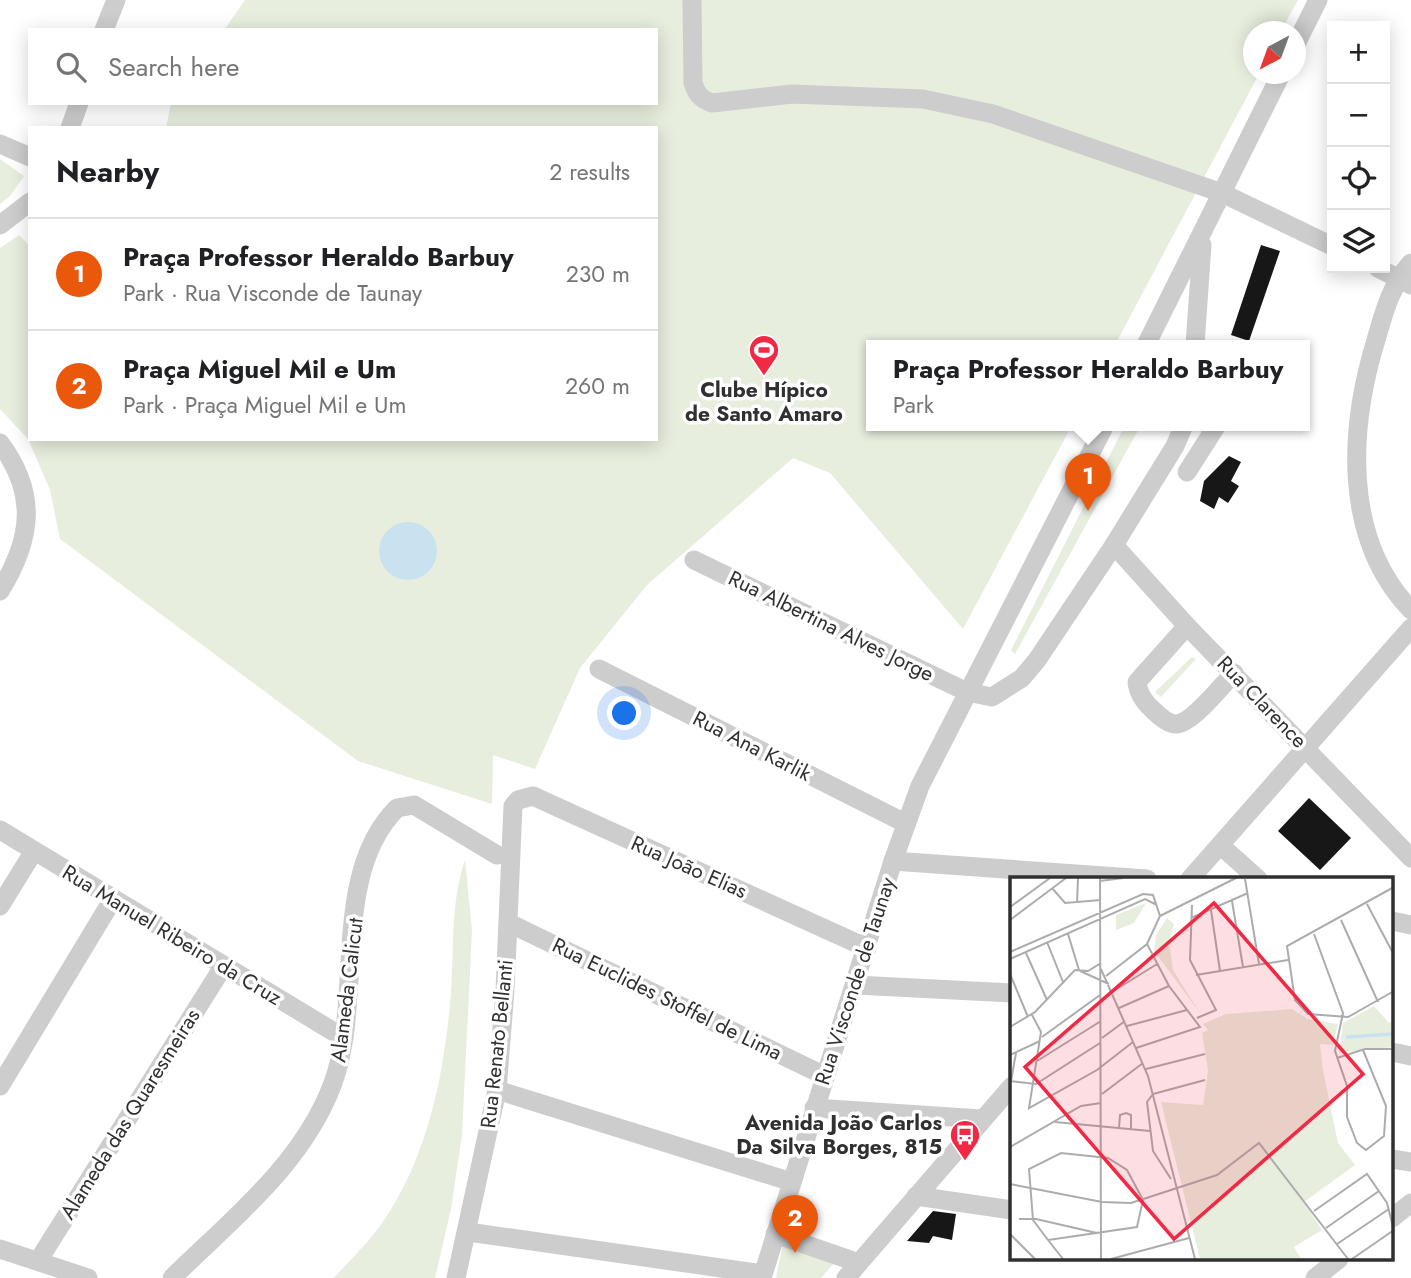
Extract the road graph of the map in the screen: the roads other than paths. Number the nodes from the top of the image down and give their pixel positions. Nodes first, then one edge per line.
1 (116, 0) edge
2 (692, 0) edge
3 (1318, 0) edge
4 (1306, 24) edge
5 (105, 28) edge
6 (1276, 84) edge
7 (78, 105) edge
8 (71, 126) edge
9 (0, 144) edge
10 (28, 156) edge
11 (1222, 192) junction
12 (28, 204) edge
13 (0, 225) edge
14 (1203, 234) junction
15 (1327, 244) edge
16 (1407, 275) edge
17 (1149, 340) edge
18 (1195, 340) edge
19 (1102, 431) edge
20 (1181, 431) edge
21 (1213, 431) edge
22 (0, 443) edge
23 (1188, 472) dead end
24 (1114, 545) junction
25 (694, 560) dead end
26 (0, 591) edge
27 (1411, 610) edge
28 (1187, 626) junction
29 (1411, 628) edge
30 (599, 669) dead end
31 (1234, 673) junction
32 (967, 692) junction
33 (1305, 746) junction
34 (513, 806) joint
35 (905, 823) junction
36 (0, 830) edge
37 (1220, 845) junction
38 (34, 851) junction
39 (497, 855) dead end
40 (1411, 858) edge
41 (893, 860) junction
42 (1120, 877) edge
43 (1192, 877) edge
44 (1256, 877) edge
45 (113, 899) junction
46 (0, 906) edge
47 (509, 923) junction
48 (867, 948) junction
49 (223, 967) junction
50 (856, 985) junction
51 (1010, 993) edge
52 (344, 1038) junction
53 (825, 1076) junction
54 (0, 1086) edge
55 (497, 1090) junction
56 (1005, 1103) edge
57 (814, 1108) junction
58 (982, 1119) junction
59 (792, 1182) junction
60 (916, 1196) junction
61 (1411, 1203) edge
62 (1010, 1210) edge
63 (1394, 1216) edge
64 (468, 1232) junction
65 (775, 1234) junction
66 (0, 1249) edge
67 (1338, 1260) edge
68 (38, 1261) junction
69 (852, 1271) edge
70 (762, 1276) edge
71 (88, 1278) edge
72 (172, 1278) edge
73 (456, 1278) edge
74 (1315, 1278) edge

1 - 5 street
2 - 11 street
3 - 4 street
6 - 11 street
7 - 8 street
9 - 10 street
11 - 14 street
11 - 15 street
12 - 13 street
14 - 17 street
14 - 18 street
16 - 27 street
19 - 32 street, Rua Visconde de Taunay
20 - 24 street
21 - 23 street
22 - 26 street
24 - 28 street, Rua Clarence
24 - 32 street
25 - 32 street, Rua Albertina Alves Jorge
28 - 31 street, Rua Clarence
28 - 31 street
29 - 33 street
30 - 35 street, Rua Ana Karlik
31 - 33 street, Rua Clarence
32 - 35 street, Rua Visconde de Taunay
33 - 37 street
33 - 40 street, Rua Clarence
34 - 47 street, Rua Renato Bellanti
34 - 48 street, Rua João Elias
35 - 41 street, Rua Visconde de Taunay
36 - 38 street, Rua Manuel Ribeiro da Cruz
37 - 43 street
37 - 44 street
38 - 45 street, Rua Manuel Ribeiro da Cruz
38 - 46 street
39 - 52 street, Alameda Calicut
41 - 42 street
41 - 48 street, Rua Visconde de Taunay
45 - 49 street, Rua Manuel Ribeiro da Cruz
45 - 54 street
47 - 53 street, Rua Euclides Stoffel de Lima
47 - 55 street, Rua Renato Bellanti
48 - 50 street, Rua Visconde de Taunay
49 - 52 street, Rua Manuel Ribeiro da Cruz
49 - 68 street, Alameda das Quaresmeiras
50 - 51 street
50 - 53 street, Rua Visconde de Taunay
52 - 72 street, Alameda Calicut
53 - 57 street, Rua Visconde de Taunay
55 - 59 street
55 - 64 street, Rua Renato Bellanti
56 - 58 street
57 - 58 street
57 - 59 street, Rua Visconde de Taunay
58 - 60 street
59 - 65 street, Rua Visconde de Taunay
60 - 62 street
60 - 69 street
61 - 63 street
64 - 70 street
64 - 73 street, Rua Renato Bellanti
65 - 69 street
65 - 70 street, Rua Visconde de Taunay
66 - 68 street
67 - 74 street
68 - 71 street

